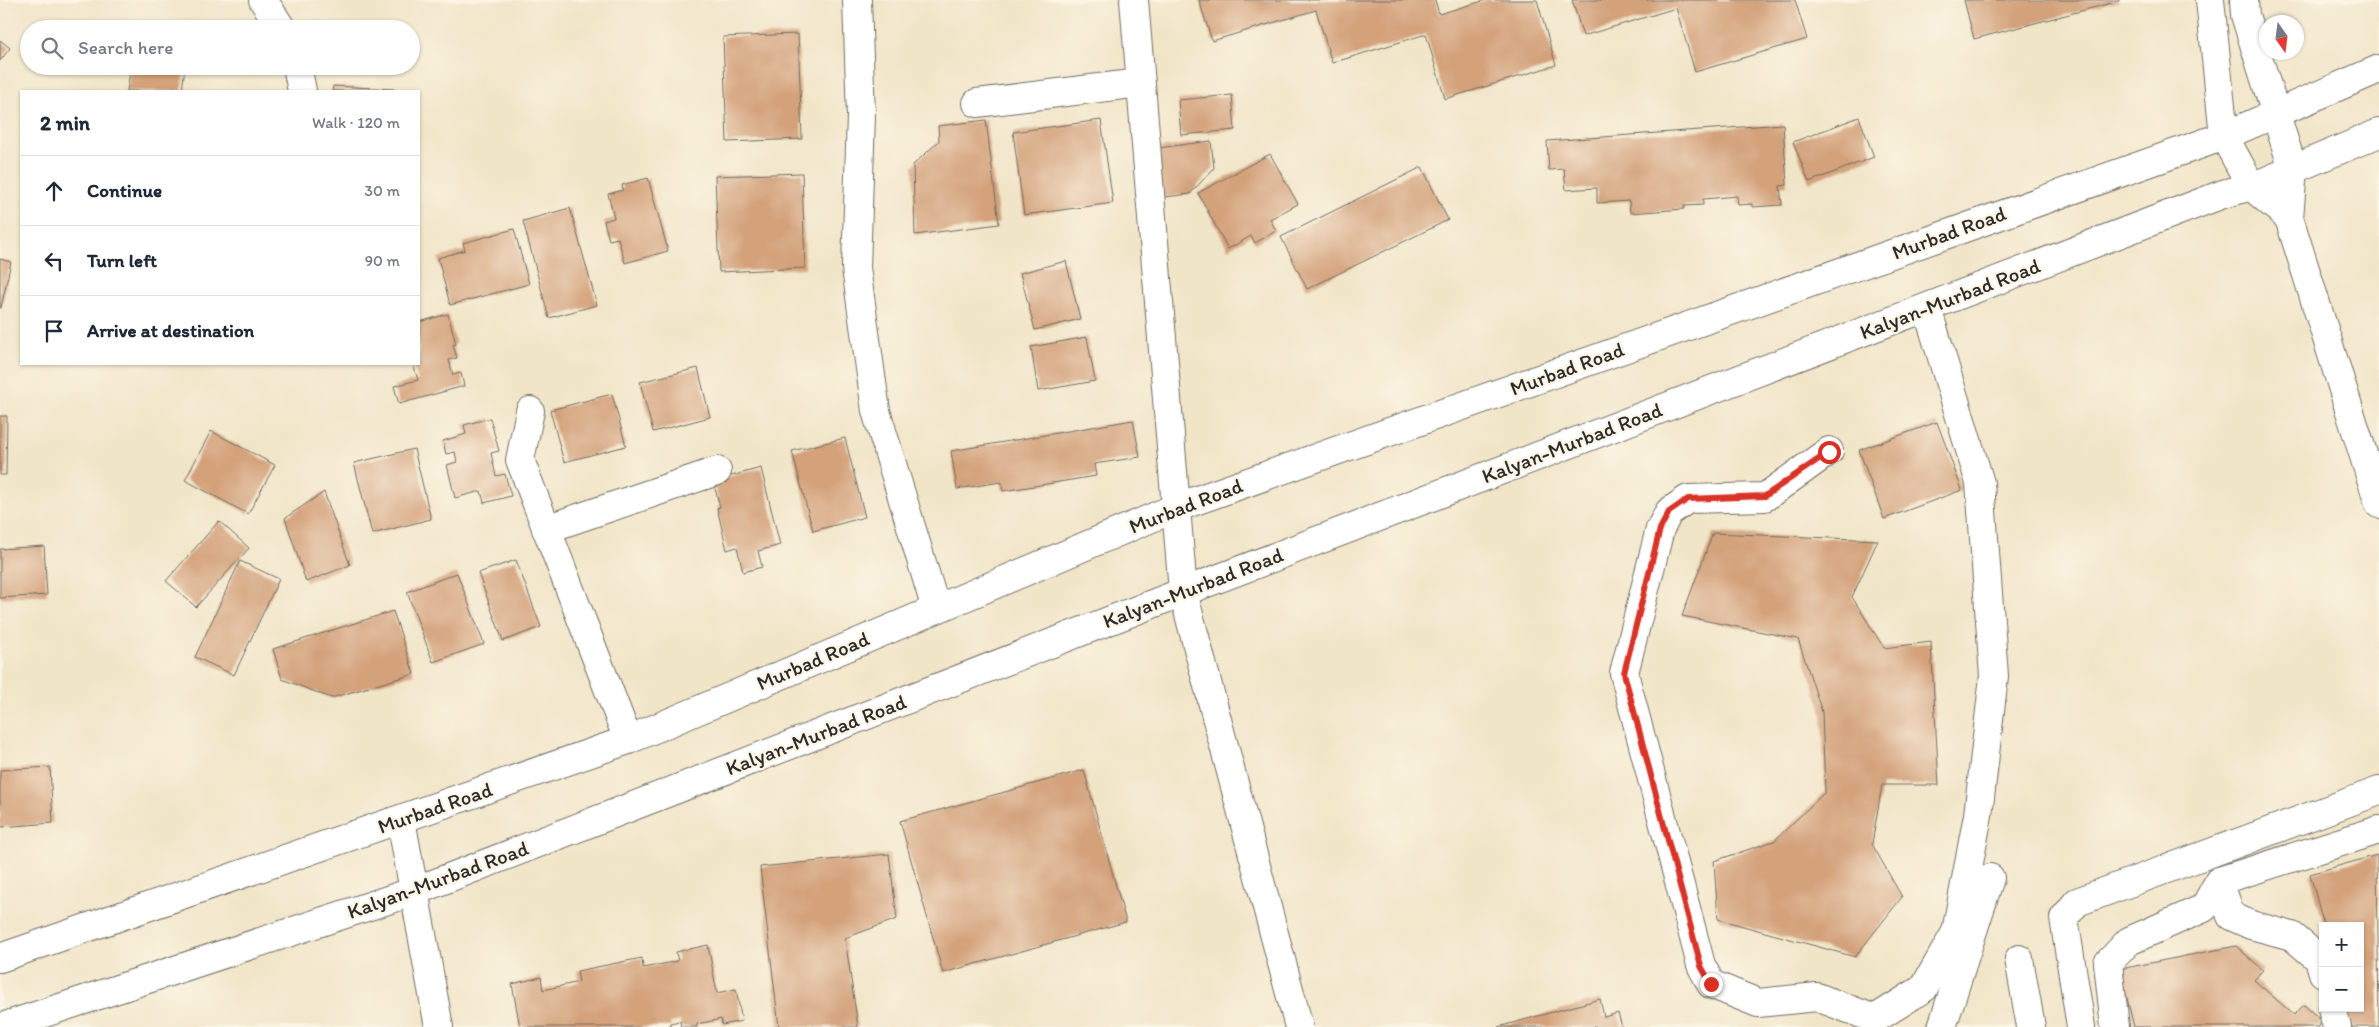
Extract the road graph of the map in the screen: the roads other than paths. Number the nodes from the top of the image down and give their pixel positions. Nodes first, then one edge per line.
1 (263, 0) edge
2 (857, 0) edge
3 (1134, 0) edge
4 (2210, 0) edge
5 (2244, 0) edge
6 (276, 20) edge
7 (2379, 69) edge
8 (299, 75) edge
9 (1140, 83) junction
10 (302, 90) edge
11 (978, 103) dead end
12 (2274, 114) junction
13 (2379, 133) edge
14 (2224, 136) junction
15 (2293, 169) junction
16 (2251, 186) junction
17 (2289, 218) junction
18 (1926, 308) junction
19 (530, 411) dead end
20 (1829, 452) dead end
21 (717, 471) dead end
22 (2379, 504) edge
23 (1175, 508) junction
24 (546, 528) junction
25 (1182, 592) junction
26 (936, 609) junction
27 (628, 740) junction
28 (2379, 791) edge
29 (401, 820) junction
30 (2379, 830) edge
31 (1990, 878) dead end
32 (2218, 881) junction
33 (414, 891) junction
34 (0, 958) edge
35 (2019, 959) dead end
36 (2321, 967) edge
37 (2333, 1012) edge
38 (2, 1027) edge
39 (439, 1027) edge
40 (1299, 1027) edge
41 (1942, 1027) edge
42 (2031, 1027) edge
43 (2081, 1027) edge
44 (2115, 1027) edge
45 (2337, 1027) edge

1 - 6 main road
2 - 26 main road
3 - 9 main road
4 - 14 main road
5 - 12 main road
7 - 12 main road, Murbad Road
8 - 10 main road
9 - 11 main road
9 - 23 main road
12 - 14 main road, Murbad Road
12 - 15 main road
13 - 15 main road, Kalyan-Murbad Road
14 - 16 main road
14 - 23 main road, Murbad Road
15 - 16 main road, Kalyan-Murbad Road
15 - 17 main road
16 - 17 main road
16 - 18 main road, Kalyan-Murbad Road
17 - 22 main road
18 - 20 main road
18 - 25 main road, Kalyan-Murbad Road
19 - 24 main road
21 - 24 main road
23 - 25 main road
23 - 26 main road, Murbad Road
24 - 27 main road
25 - 33 main road, Kalyan-Murbad Road
25 - 40 main road
26 - 27 main road, Murbad Road
27 - 29 main road, Murbad Road
28 - 43 main road
29 - 33 main road
29 - 34 main road, Murbad Road
30 - 32 main road
31 - 41 main road
32 - 36 main road
32 - 44 main road
33 - 38 main road, Kalyan-Murbad Road
33 - 39 main road
35 - 42 main road
37 - 45 main road

